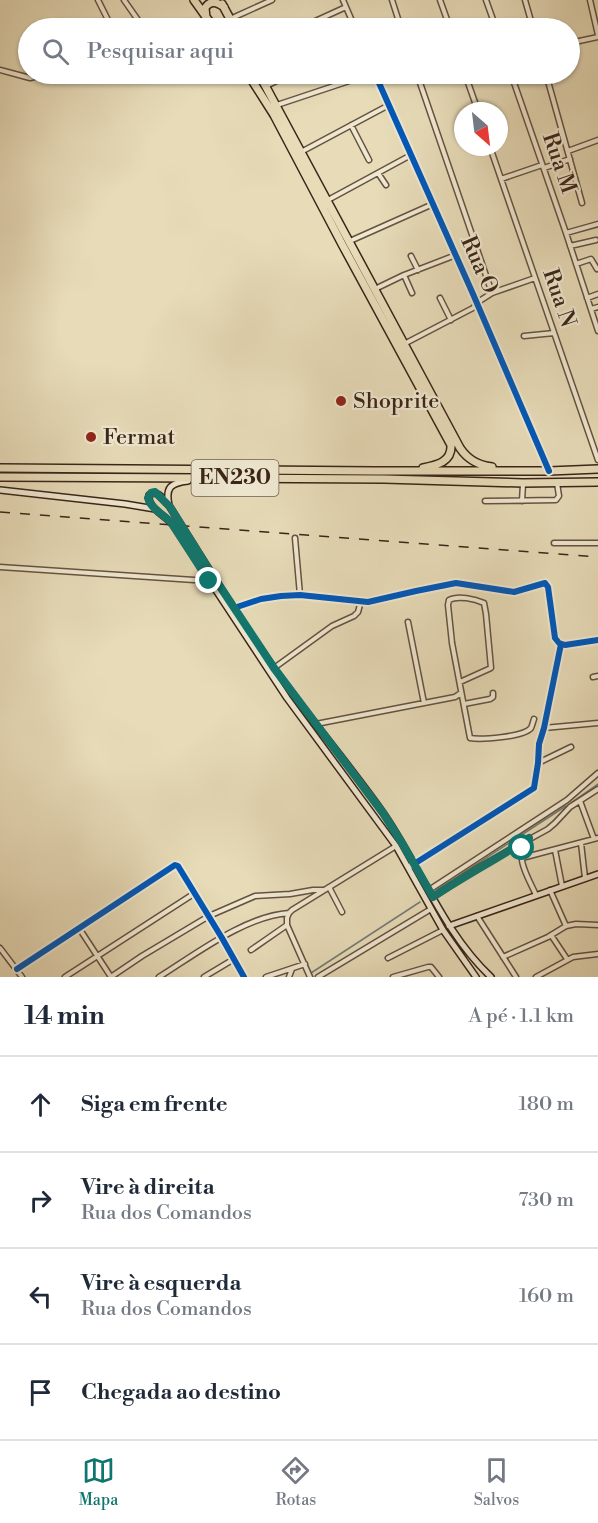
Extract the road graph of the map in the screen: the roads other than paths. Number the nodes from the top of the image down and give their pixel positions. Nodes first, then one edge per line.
1 (98, 0) edge
2 (124, 0) edge
3 (194, 0) edge
4 (272, 0) edge
5 (343, 0) edge
6 (392, 0) edge
7 (450, 0) edge
8 (486, 0) edge
9 (525, 0) edge
10 (590, 0) edge
11 (441, 1) edge
12 (222, 3) edge
13 (346, 7) junction
14 (107, 18) edge
15 (136, 18) edge
16 (205, 18) edge
17 (206, 18) edge
18 (230, 18) edge
19 (232, 18) edge
20 (322, 18) edge
21 (351, 18) edge
22 (398, 18) edge
23 (447, 18) edge
24 (492, 18) edge
25 (530, 18) edge
26 (598, 36) edge
27 (580, 40) edge
28 (0, 70) edge
29 (18, 75) edge
30 (254, 84) edge
31 (270, 84) edge
32 (342, 84) edge
33 (377, 84) edge
34 (420, 84) edge
35 (469, 84) edge
36 (514, 84) edge
37 (549, 84) edge
38 (266, 86) joint
39 (475, 102) edge
40 (388, 105) junction
41 (277, 106) junction
42 (351, 125) junction
43 (598, 140) edge
44 (568, 151) junction
45 (301, 152) junction
46 (411, 155) junction
47 (493, 156) edge
48 (570, 159) junction
49 (369, 160) dead end
50 (543, 167) junction
51 (378, 173) junction
52 (501, 179) junction
53 (386, 185) dead end
54 (327, 200) junction
55 (582, 202) dead end
56 (433, 204) junction
57 (598, 224) edge
58 (566, 233) junction
59 (596, 240) dead end
60 (349, 241) junction
61 (570, 246) junction
62 (456, 255) junction
63 (411, 256) dead end
64 (576, 264) junction
65 (597, 269) edge
66 (418, 270) junction
67 (404, 275) junction
68 (535, 278) junction
69 (374, 289) junction
70 (412, 293) dead end
71 (492, 293) junction
72 (598, 294) edge
73 (440, 297) dead end
74 (587, 298) junction
75 (477, 304) junction
76 (598, 307) edge
77 (591, 309) junction
78 (451, 320) junction
79 (598, 331) edge
80 (554, 333) junction
81 (524, 336) dead end
82 (403, 345) junction
83 (598, 460) edge
84 (0, 468) edge
85 (598, 469) edge
86 (522, 470) junction
87 (412, 471) junction
88 (549, 471) junction
89 (0, 477) edge
90 (212, 478) junction
91 (598, 482) edge
92 (523, 483) junction
93 (557, 483) junction
94 (0, 490) edge
95 (485, 501) dead end
96 (522, 501) junction
97 (170, 507) junction
98 (155, 509) junction
99 (295, 538) dead end
100 (554, 543) dead end
101 (598, 543) edge
102 (0, 567) edge
103 (209, 581) junction
104 (300, 595) junction
105 (361, 601) junction
106 (234, 608) junction
107 (408, 622) dead end
108 (598, 640) edge
109 (561, 644) junction
110 (274, 668) junction
111 (460, 682) junction
112 (461, 693) junction
113 (493, 693) dead end
114 (455, 697) junction
115 (463, 702) junction
116 (424, 703) junction
117 (534, 719) dead end
118 (598, 723) edge
119 (315, 724) junction
120 (544, 728) junction
121 (571, 747) dead end
122 (538, 763) junction
123 (598, 773) edge
124 (598, 789) edge
125 (580, 801) junction
126 (569, 804) junction
127 (529, 838) junction
128 (596, 838) edge
129 (581, 843) junction
130 (396, 846) junction
131 (555, 850) junction
132 (522, 858) junction
133 (414, 864) junction
134 (598, 874) edge
135 (585, 878) junction
136 (562, 886) junction
137 (329, 887) junction
138 (323, 890) junction
139 (429, 890) junction
140 (550, 890) junction
141 (195, 893) junction
142 (536, 895) junction
143 (433, 897) junction
144 (431, 909) junction
145 (342, 912) dead end
146 (289, 914) junction
147 (209, 916) junction
148 (477, 916) junction
149 (287, 925) junction
150 (598, 925) edge
151 (449, 926) junction
152 (566, 926) junction
153 (79, 928) junction
154 (443, 930) junction
155 (551, 935) junction
156 (222, 938) junction
157 (0, 948) edge
158 (251, 950) dead end
159 (598, 954) edge
160 (98, 956) junction
161 (503, 957) junction
162 (388, 958) dead end
163 (234, 959) junction
164 (567, 959) junction
165 (305, 964) junction
166 (293, 968) junction
167 (16, 969) junction
168 (22, 977) edge
169 (65, 977) edge
170 (111, 977) edge
171 (159, 977) edge
172 (204, 977) edge
173 (244, 977) edge
174 (266, 977) edge
175 (289, 977) edge
176 (310, 977) edge
177 (318, 977) edge
178 (393, 977) edge
179 (439, 977) edge
180 (476, 977) edge
181 (491, 977) edge
182 (516, 977) edge
183 (536, 977) edge

1 - 14 street
2 - 15 street
3 - 16 highway
4 - 19 street
5 - 13 street
6 - 22 street
7 - 11 street
8 - 24 street
9 - 25 street
10 - 26 street
11 - 23 street
12 - 17 highway
12 - 18 highway
13 - 20 street
13 - 21 street
26 - 27 street
28 - 29 street
30 - 87 highway
31 - 38 street
32 - 41 street
33 - 40 street, Rua O
34 - 71 street
35 - 39 street
36 - 50 street, Rua M
37 - 44 street
38 - 41 highway
40 - 42 street
40 - 46 street, Rua O
41 - 45 highway
42 - 45 street
42 - 49 street
43 - 44 street
44 - 48 street
45 - 54 highway
46 - 51 street
46 - 56 street, Rua O
47 - 52 street, Rua N
48 - 50 street
48 - 55 street
50 - 52 street
50 - 58 street, Rua M
51 - 53 street
51 - 54 street
52 - 68 street, Rua N
54 - 60 highway
56 - 60 street
56 - 62 street, Rua O
57 - 58 street
58 - 61 street, Rua M
59 - 61 street
60 - 69 highway
61 - 64 street, Rua M
62 - 66 street
62 - 75 street, Rua O
63 - 66 street
64 - 65 street
64 - 74 street, Rua M
66 - 67 street
67 - 69 street
67 - 70 street
68 - 71 street
68 - 80 street, Rua N
69 - 82 highway
71 - 75 street
72 - 74 street
73 - 78 street
74 - 77 street, Rua M
75 - 78 street
75 - 88 street, Rua O
76 - 77 street
77 - 79 street, Rua M
78 - 82 street
80 - 81 street
80 - 83 street, Rua N
82 - 86 highway
84 - 87 highway, EN230
85 - 88 highway, EN230
86 - 87 highway, EN230
86 - 88 highway, EN230
89 - 90 highway, EN230
90 - 92 highway, EN230
90 - 97 main road
91 - 93 highway, EN230
92 - 93 highway, EN230
92 - 96 street
93 - 96 street
94 - 98 main road
95 - 96 street
97 - 98 main road
97 - 106 main road
98 - 103 main road
99 - 104 street
100 - 101 street
102 - 103 street
103 - 130 main road
104 - 105 street
104 - 106 street
105 - 109 street
105 - 110 street
106 - 110 main road
107 - 116 street
108 - 109 street
109 - 120 street
110 - 119 main road
111 - 111 street
111 - 112 street
112 - 114 street
112 - 115 street
113 - 115 street
114 - 115 street
114 - 116 street
115 - 117 street
116 - 119 street
118 - 120 street
119 - 133 main road
120 - 122 street
121 - 122 street
122 - 133 street
123 - 126 street
124 - 125 street
125 - 126 street
125 - 128 street
126 - 127 street
126 - 139 street
127 - 132 street
127 - 143 street
128 - 129 street
129 - 131 street
129 - 135 street
130 - 137 street
130 - 144 main road
131 - 132 street
131 - 136 street
132 - 142 street
133 - 139 main road
134 - 135 main road
135 - 136 main road
136 - 140 main road
137 - 138 street
137 - 145 street
138 - 146 street
138 - 147 street
139 - 143 main road
140 - 142 main road
140 - 152 street
141 - 147 street
141 - 153 street
141 - 160 street
142 - 148 main road
143 - 151 main road
144 - 154 main road
144 - 177 street
146 - 149 street
146 - 156 street
147 - 156 street
147 - 170 street
148 - 151 main road
148 - 161 street
149 - 158 street
149 - 165 street
150 - 152 street
151 - 181 main road
152 - 155 street
153 - 160 street
153 - 167 street
154 - 162 street
154 - 180 main road
155 - 161 street
155 - 164 street
156 - 163 street
156 - 171 street
157 - 167 street
159 - 164 street
160 - 169 street
160 - 170 street
161 - 182 street
163 - 172 street
163 - 173 street
164 - 183 street
165 - 166 street
165 - 176 street
166 - 174 street
166 - 175 street
167 - 168 street
178 - 179 street

